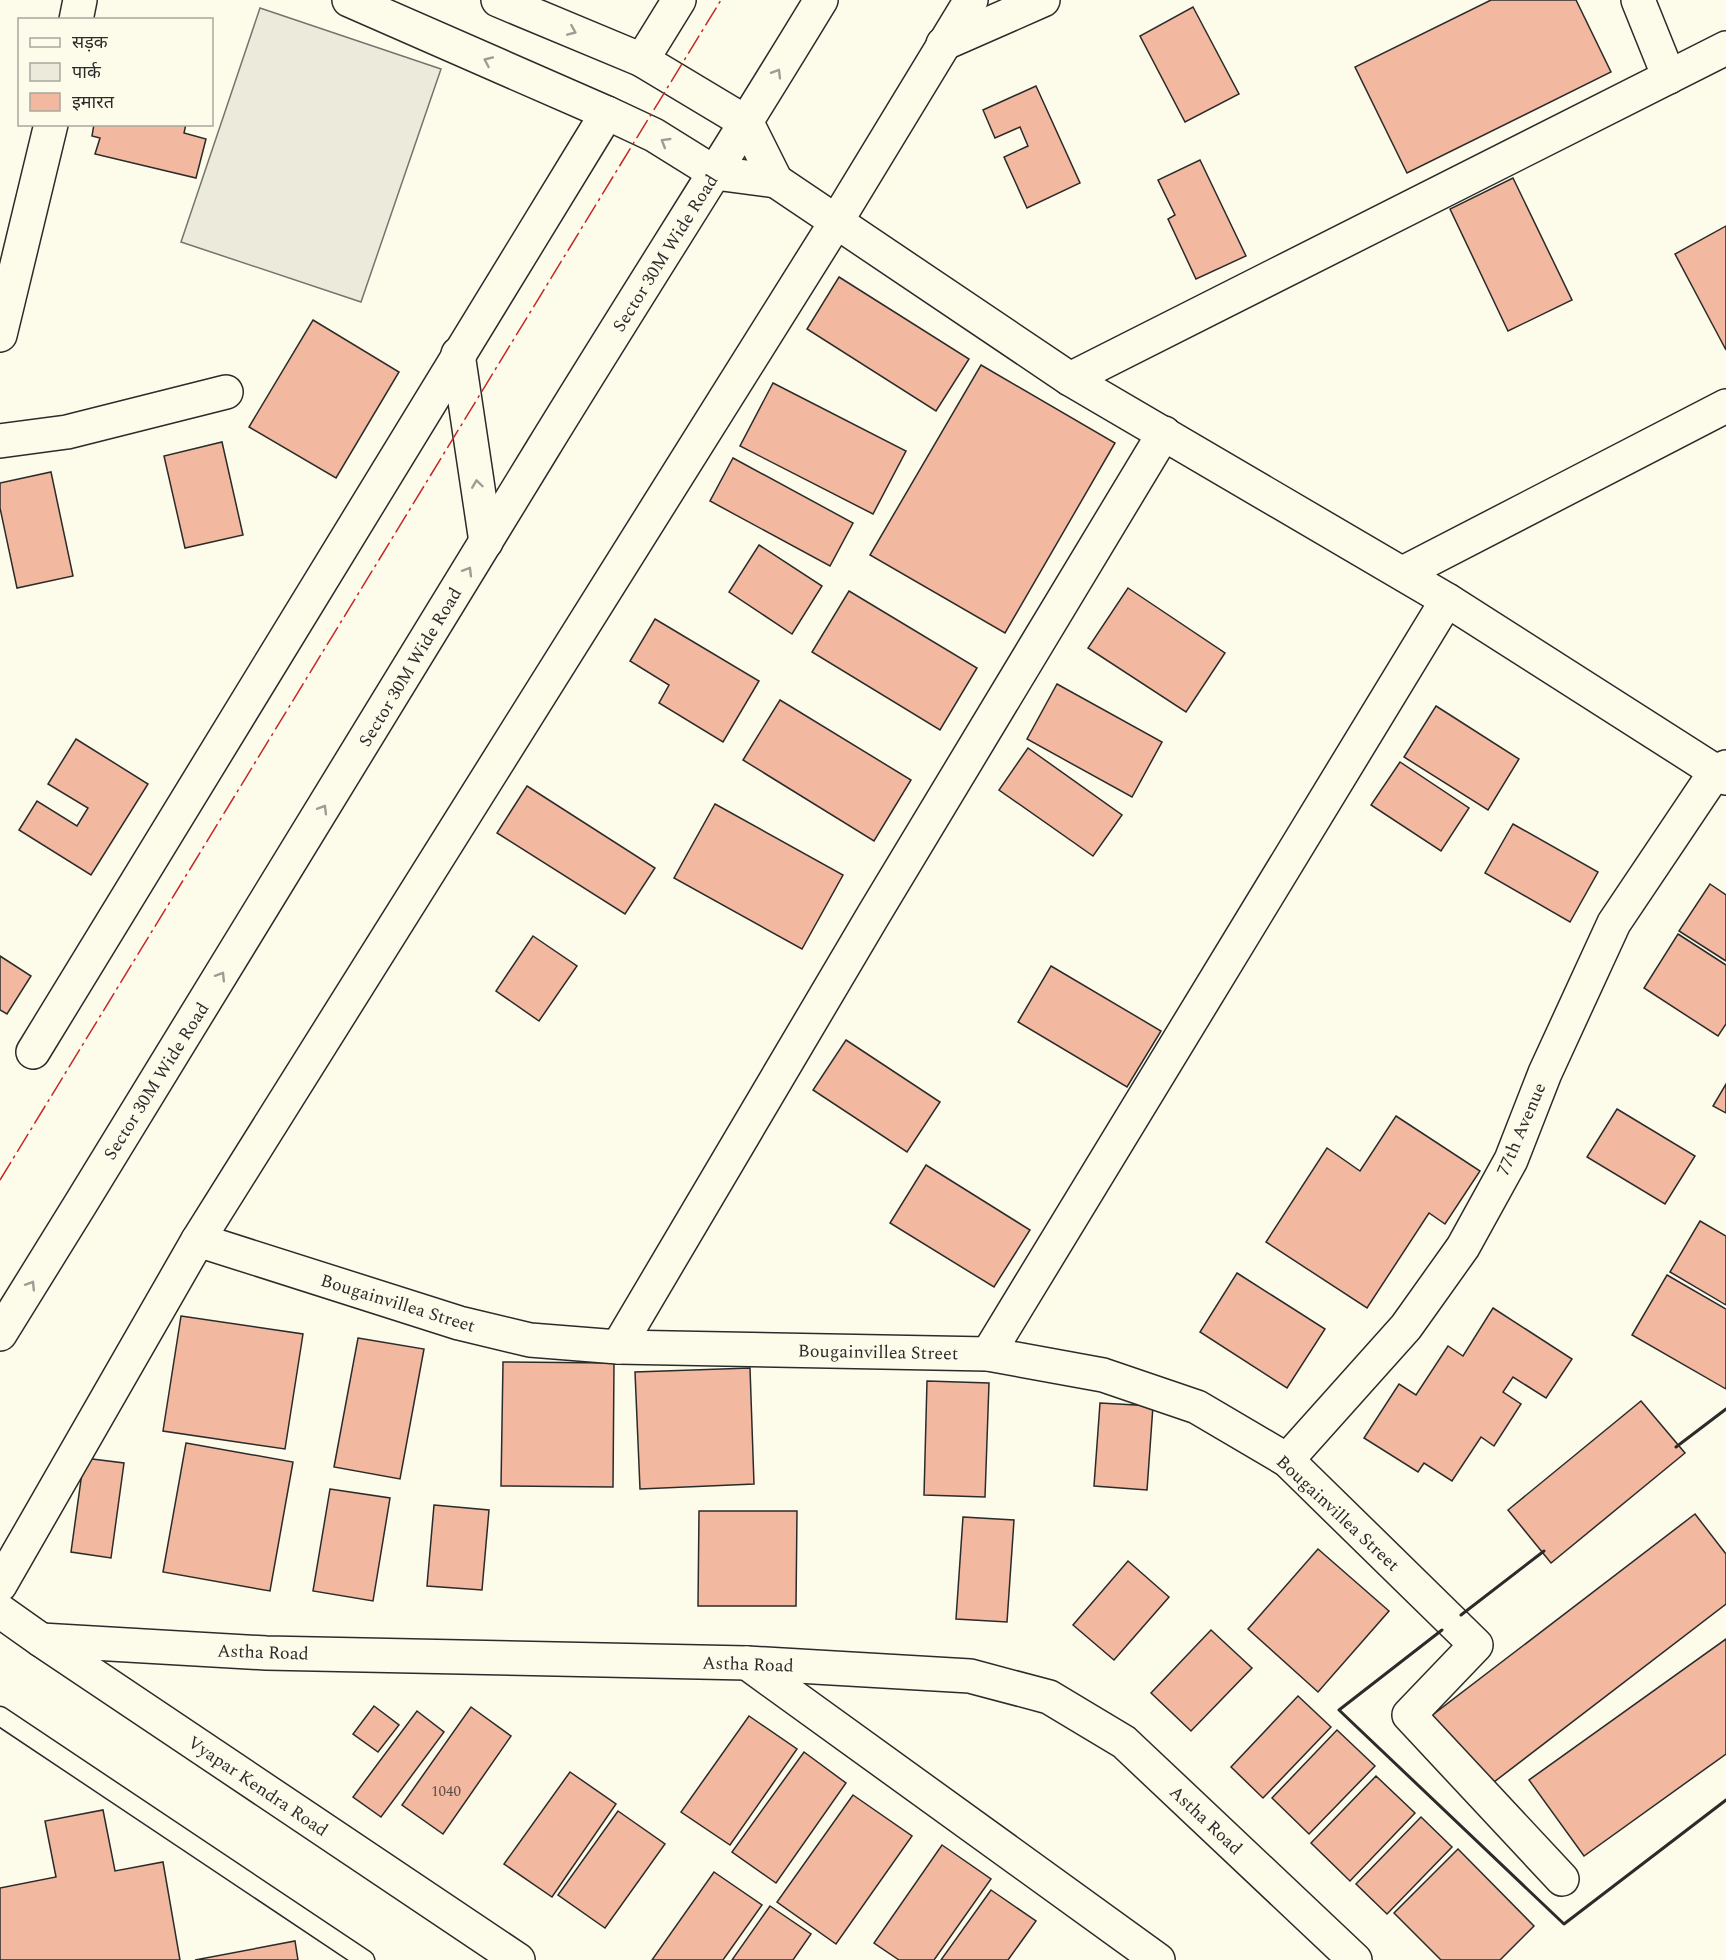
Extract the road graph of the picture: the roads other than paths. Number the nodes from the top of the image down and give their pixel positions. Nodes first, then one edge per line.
1 (80, 0) edge
2 (349, 0) edge
3 (498, 0) edge
4 (679, 0) edge
5 (821, 0) edge
6 (971, 0) edge
7 (1043, 0) edge
8 (1638, 0) edge
9 (543, 9) edge
10 (76, 18) edge
11 (943, 44) junction
12 (1726, 48) edge
13 (642, 60) junction
14 (1669, 77) junction
15 (607, 113) junction
16 (747, 123) junction
17 (51, 126) edge
18 (715, 172) junction
19 (776, 181) junction
20 (836, 222) junction
21 (0, 335) edge
22 (458, 354) junction
23 (1070, 379) junction
24 (226, 392) dead end
25 (1726, 406) edge
26 (1164, 433) junction
27 (0, 441) edge
28 (486, 542) junction
29 (1403, 573) junction
30 (1447, 600) junction
31 (1723, 772) edge
32 (33, 1052) dead end
33 (198, 1240) junction
34 (0, 1334) edge
35 (618, 1347) junction
36 (988, 1354) junction
37 (1287, 1460) junction
38 (0, 1586) edge
39 (0, 1611) edge
40 (40, 1640) junction
41 (747, 1664) junction
42 (0, 1716) edge
43 (1562, 1879) dead end
44 (365, 1960) edge
45 (518, 1960) edge
46 (1158, 1960) edge
47 (1355, 1960) edge

1 - 10 street
15 -> 2 street
3 - 9 street
4 - 13 street
16 -> 5 street, Sector 30M Wide Road
6 - 11 street
7 - 11 street
8 - 14 street
9 -> 13 street
11 - 20 street
12 - 14 street
13 - 16 street
14 - 23 street
18 -> 15 street
15 - 22 street
16 - 18 street, Sector 30M Wide Road
16 - 19 street
17 - 21 street
18 - 19 street
18 - 28 street, Sector 30M Wide Road
19 - 20 street
20 - 23 street
20 - 33 street
28 -> 22 street
22 - 32 street
23 - 26 street
24 - 27 street
25 - 29 street
26 - 29 street
26 - 35 street
34 -> 28 street, Sector 30M Wide Road
29 - 30 street
30 - 31 street
30 - 36 street
31 - 37 street, 77th Avenue
33 - 35 street, Bougainvillea Street
33 - 38 street
35 - 36 street, Bougainvillea Street
36 - 37 street, Bougainvillea Street
37 - 43 street, Bougainvillea Street
39 - 40 street, Vyapar Kendra Road
40 - 41 street, Astha Road
40 - 45 street, Vyapar Kendra Road
41 - 46 street
41 - 47 street, Astha Road
42 - 44 lane

